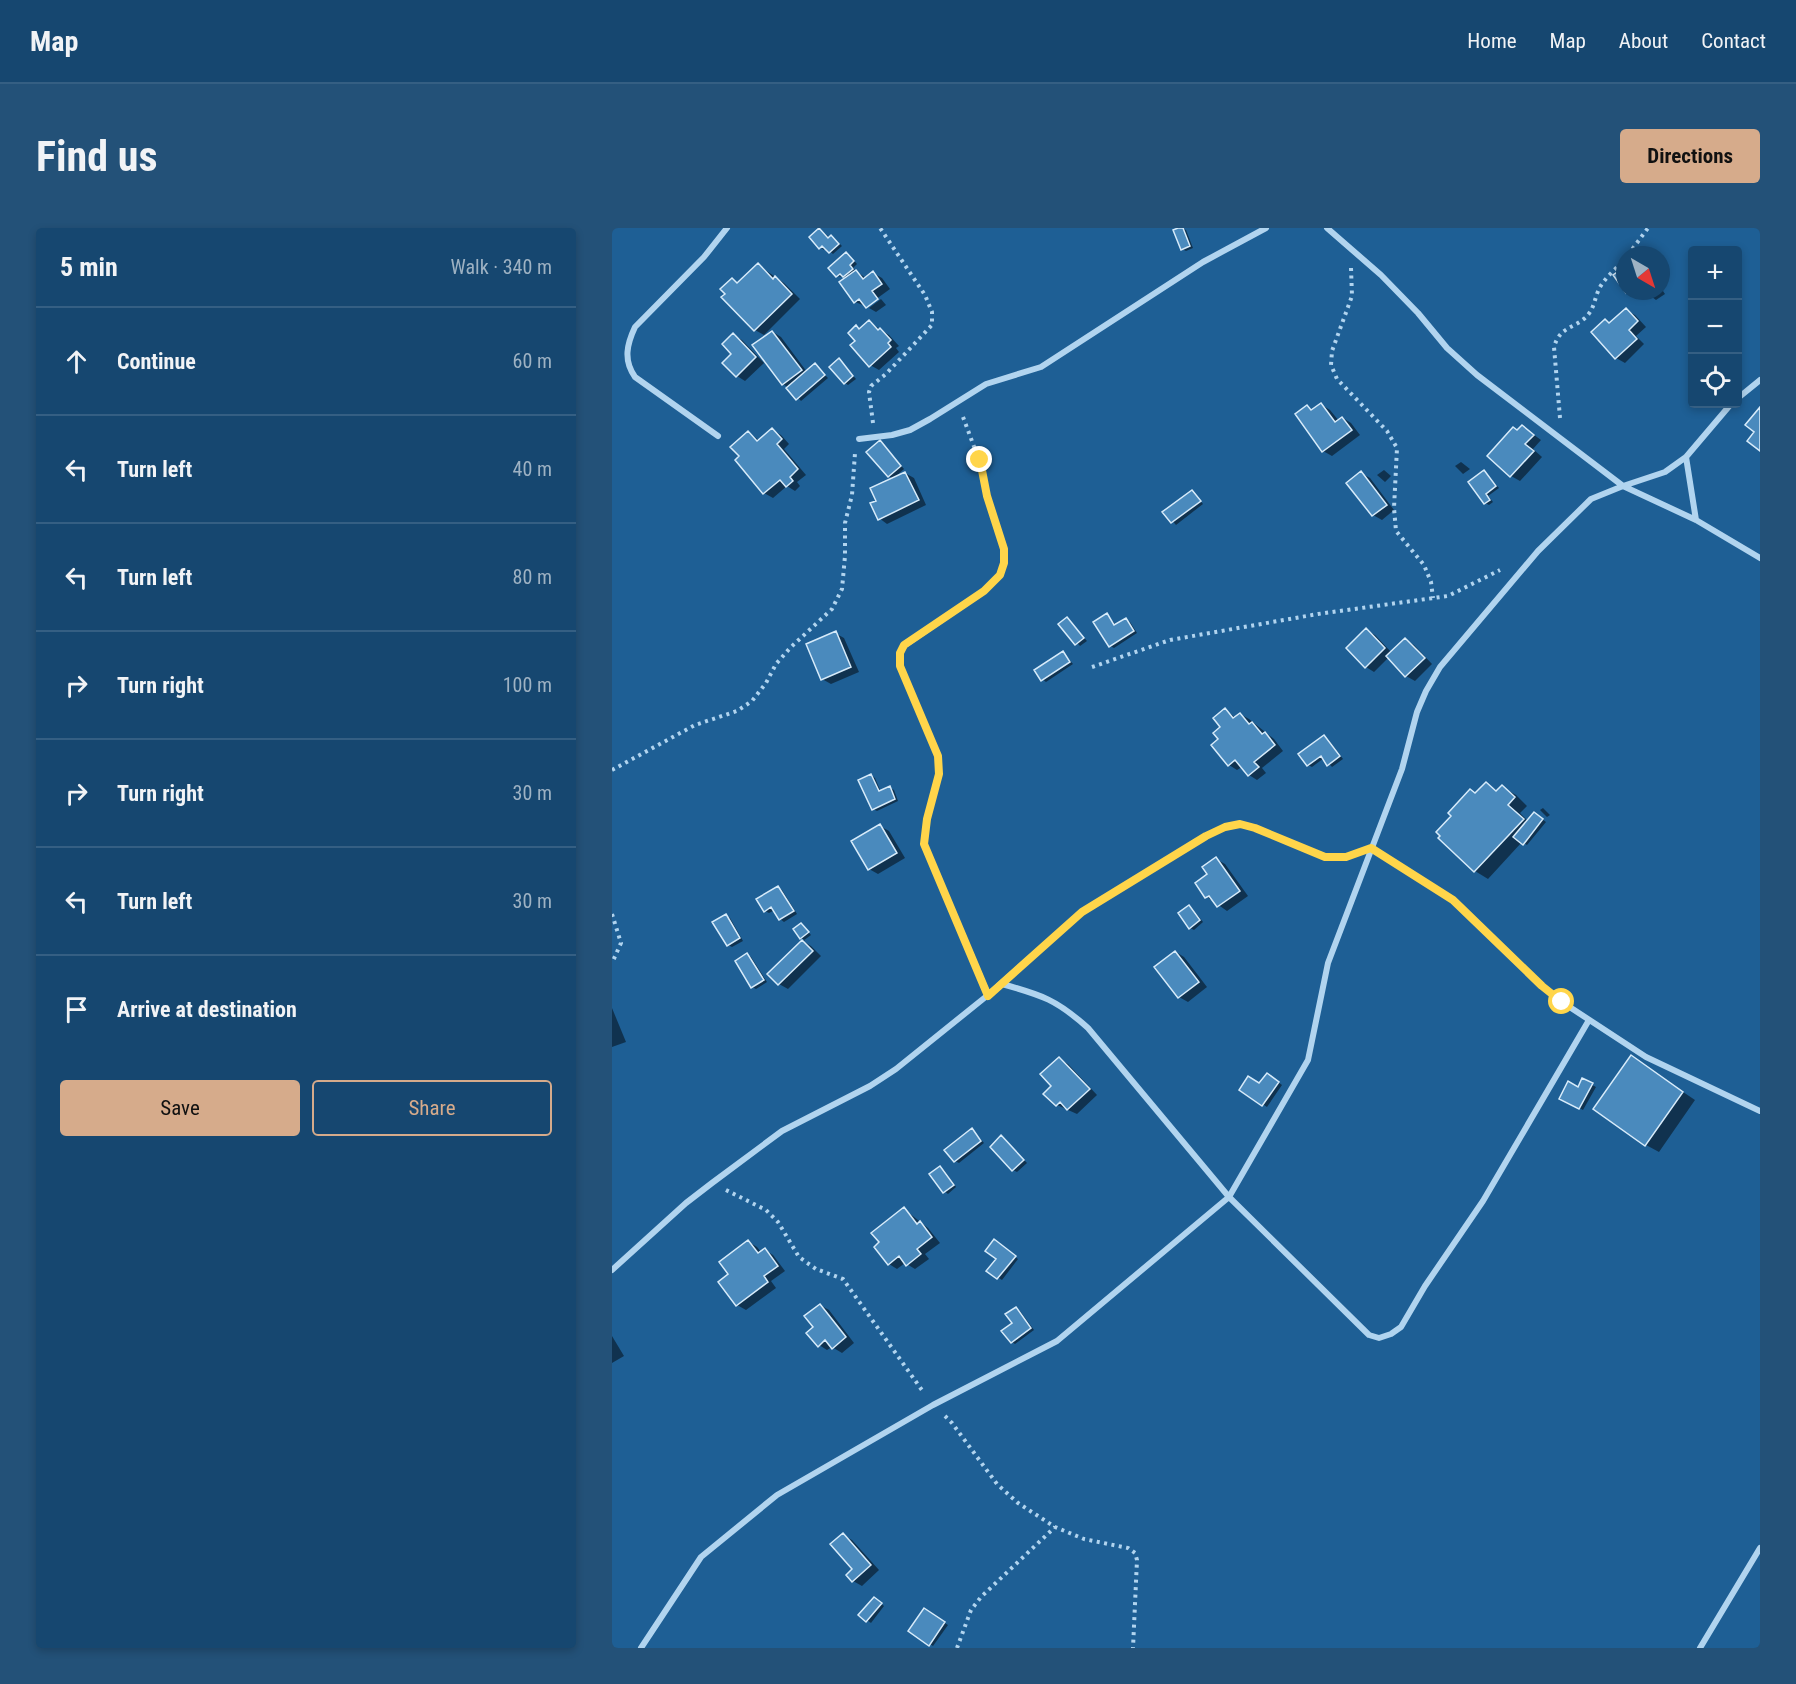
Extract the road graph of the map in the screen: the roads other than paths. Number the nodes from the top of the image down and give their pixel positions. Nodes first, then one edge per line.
1 (727, 228) edge
2 (1266, 228) edge
3 (1327, 228) edge
4 (1760, 380) edge
5 (1742, 394) edge
6 (1728, 408) edge
7 (718, 436) dead end
8 (859, 439) road end
9 (1686, 457) junction
10 (1623, 486) junction
11 (1696, 520) junction
12 (1760, 558) edge
13 (984, 591) road end
14 (1371, 848) junction
15 (1002, 984) junction
16 (988, 996) junction
17 (1589, 1020) junction
18 (1760, 1112) edge
19 (1229, 1197) junction
20 (612, 1270) edge
21 (1760, 1548) edge
22 (641, 1648) edge
23 (1700, 1648) edge

1 - 7 street
2 - 8 street
3 - 10 street
4 - 5 street
6 - 9 street
9 - 10 street
9 - 11 street
10 - 11 street
10 - 14 street
11 - 12 street
13 - 16 street
14 - 15 street
14 - 17 street
14 - 19 street
15 - 16 street
15 - 19 street
16 - 20 street
17 - 18 street
17 - 19 street
19 - 22 street
21 - 23 street

